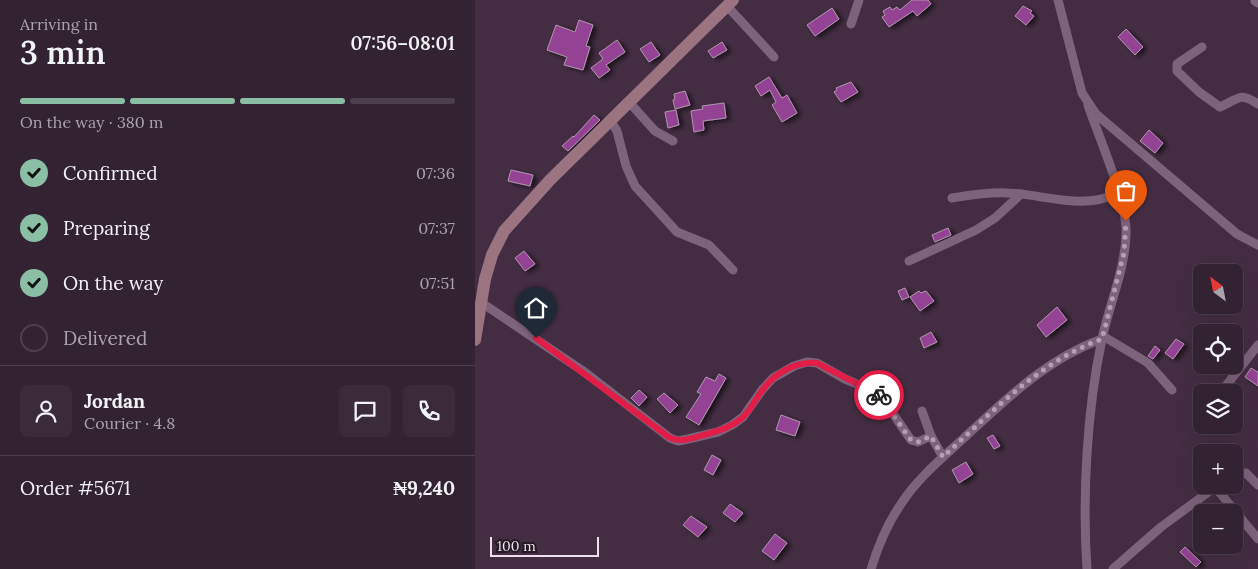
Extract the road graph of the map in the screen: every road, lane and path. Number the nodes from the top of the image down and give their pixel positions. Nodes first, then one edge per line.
1 (859, 0) edge
2 (1057, 0) edge
3 (730, 3) edge
4 (851, 24) dead end
5 (1202, 46) dead end
6 (773, 58) dead end
7 (629, 102) junction
8 (1258, 104) edge
9 (1088, 105) junction
10 (610, 120) junction
11 (673, 141) dead end
12 (1118, 193) junction
13 (1021, 194) junction
14 (952, 198) dead end
15 (1258, 245) edge
16 (909, 261) dead end
17 (733, 270) dead end
18 (482, 302) junction
19 (1102, 337) junction
20 (475, 340) edge
21 (1258, 345) edge
22 (1227, 384) edge
23 (1172, 390) dead end
24 (922, 411) dead end
25 (931, 436) junction
26 (943, 457) junction
27 (1243, 474) edge
28 (1258, 485) edge
29 (1206, 494) edge
30 (1223, 494) edge
31 (1258, 539) edge
32 (871, 569) edge
33 (1087, 569) edge
34 (1113, 569) edge

1 - 4 street
2 - 9 street
3 - 6 street
3 - 7 street
5 - 8 street
7 - 10 street
7 - 11 street
9 - 12 street
9 - 15 street
10 - 17 street
10 - 18 street
12 - 13 street
12 - 19 street
13 - 14 street
13 - 16 street
18 - 20 street
18 - 25 street
19 - 23 street
19 - 26 street
19 - 33 street
21 - 22 street
24 - 25 street
25 - 26 street
26 - 32 street
27 - 28 street
29 - 34 street
30 - 31 street

